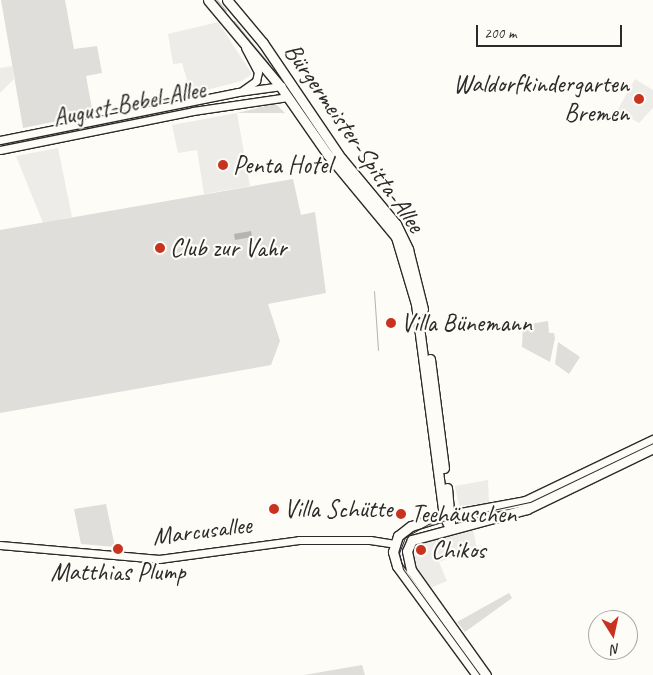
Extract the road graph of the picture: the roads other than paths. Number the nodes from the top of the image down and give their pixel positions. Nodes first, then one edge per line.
1 (208, 0) edge
2 (227, 0) edge
3 (238, 14) junction
4 (224, 20) junction
5 (245, 48) junction
6 (285, 74) junction
7 (280, 86) junction
8 (238, 92) junction
9 (299, 94) junction
10 (288, 97) junction
11 (266, 99) junction
12 (191, 101) junction
13 (193, 111) junction
14 (0, 140) edge
15 (0, 150) edge
16 (653, 440) edge
17 (653, 448) edge
18 (443, 516) junction
19 (450, 528) junction
20 (435, 532) junction
21 (394, 544) junction
22 (0, 545) edge
23 (409, 545) junction
24 (478, 675) edge
25 (486, 675) edge

1 - 4 main road, Bürgermeister-Spitta-Allee
2 - 3 main road, Bürgermeister-Spitta-Allee
3 - 4 main road
3 - 6 main road, Bürgermeister-Spitta-Allee
4 - 5 main road, Bürgermeister-Spitta-Allee
5 - 7 main road, Bürgermeister-Spitta-Allee
5 - 8 street, August-Bebel-Allee
6 - 7 street
6 - 9 main road, Bürgermeister-Spitta-Allee
7 - 8 street, August-Bebel-Allee
7 - 9 street
7 - 10 main road, Bürgermeister-Spitta-Allee
7 - 11 street
8 - 12 street, August-Bebel-Allee
9 - 18 main road, Bürgermeister-Spitta-Allee
10 - 11 street, August-Bebel-Allee
10 - 18 main road, Bürgermeister-Spitta-Allee
11 - 13 street, August-Bebel-Allee
12 - 13 street
12 - 14 street, August-Bebel-Allee
13 - 15 street, August-Bebel-Allee
16 - 18 main road
17 - 19 main road
18 - 19 main road, Bürgermeister-Spitta-Allee
18 - 20 main road
18 - 21 main road
19 - 20 main road
20 - 23 main road
21 - 22 street, Marcusallee
21 - 23 main road, Marcusallee
21 - 24 main road
23 - 25 main road

